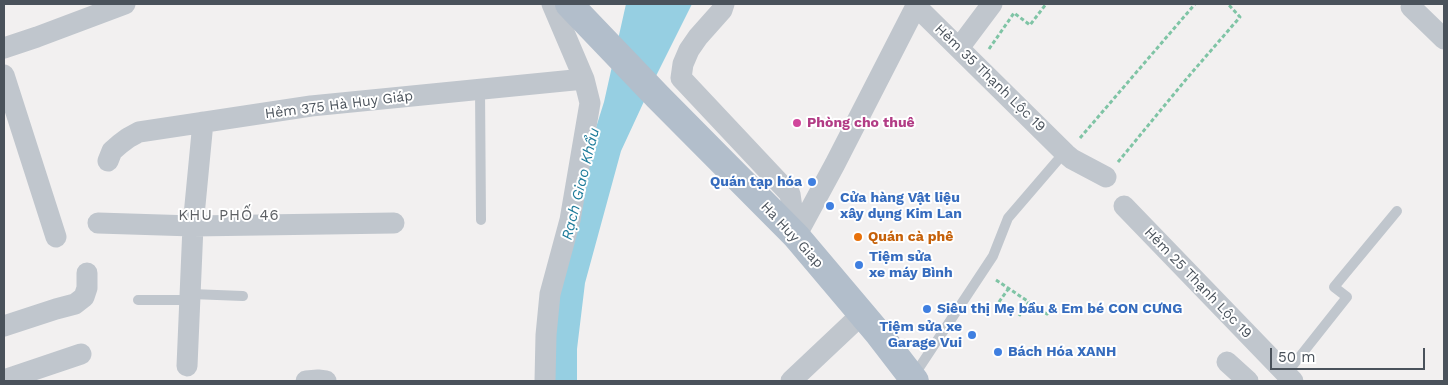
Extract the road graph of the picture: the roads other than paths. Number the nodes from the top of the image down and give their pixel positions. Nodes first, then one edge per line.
1 (125, 4) edge
2 (552, 4) edge
3 (569, 4) edge
4 (724, 4) edge
5 (992, 4) edge
6 (915, 5) edge
7 (1411, 7) dead end
8 (1444, 39) edge
9 (4, 48) edge
10 (959, 48) junction
11 (4, 75) edge
12 (584, 79) junction
13 (480, 89) junction
14 (203, 122) junction
15 (1062, 157) junction
16 (108, 161) dead end
17 (1106, 176) road end
18 (1124, 206) dead end
19 (1397, 211) dead end
20 (481, 220) dead end
21 (98, 223) dead end
22 (394, 223) dead end
23 (193, 226) junction
24 (796, 236) junction
25 (56, 237) dead end
26 (87, 273) dead end
27 (243, 296) dead end
28 (190, 297) junction
29 (138, 300) dead end
30 (862, 314) junction
31 (4, 326) edge
32 (81, 354) dead end
33 (1227, 362) dead end
34 (187, 366) dead end
35 (1290, 378) edge
36 (4, 380) edge
37 (914, 380) edge
38 (306, 381) edge
39 (326, 381) edge
40 (545, 381) edge
41 (791, 381) edge
42 (1248, 381) edge

1 - 9 street
2 - 12 street
3 - 24 main road, Ha Huy Giap
4 - 24 street
5 - 10 street
6 - 10 street, Hẻm 35 Thạnh Lộc 19
6 - 24 street, Hẻm 35 Thạnh Lộc 19
7 - 8 street
10 - 15 street, Hẻm 35 Thạnh Lộc 19
11 - 25 street
12 - 13 street, Hẻm 375 Hà Huy Giáp
12 - 40 street
13 - 14 street, Hẻm 375 Hà Huy Giáp
13 - 20 lane
14 - 16 street, Hẻm 375 Hà Huy Giáp
14 - 23 street
15 - 17 street, Hẻm 35 Thạnh Lộc 19
15 - 37 lane
18 - 35 street, Hẻm 25 Thạnh Lộc 19
19 - 35 lane
21 - 23 street
22 - 23 street
23 - 28 street
24 - 30 main road, Ha Huy Giap
26 - 31 street
27 - 28 lane
28 - 29 lane
28 - 34 street
30 - 37 main road, Ha Huy Giap
30 - 41 street
32 - 36 street
33 - 42 street
38 - 39 street

